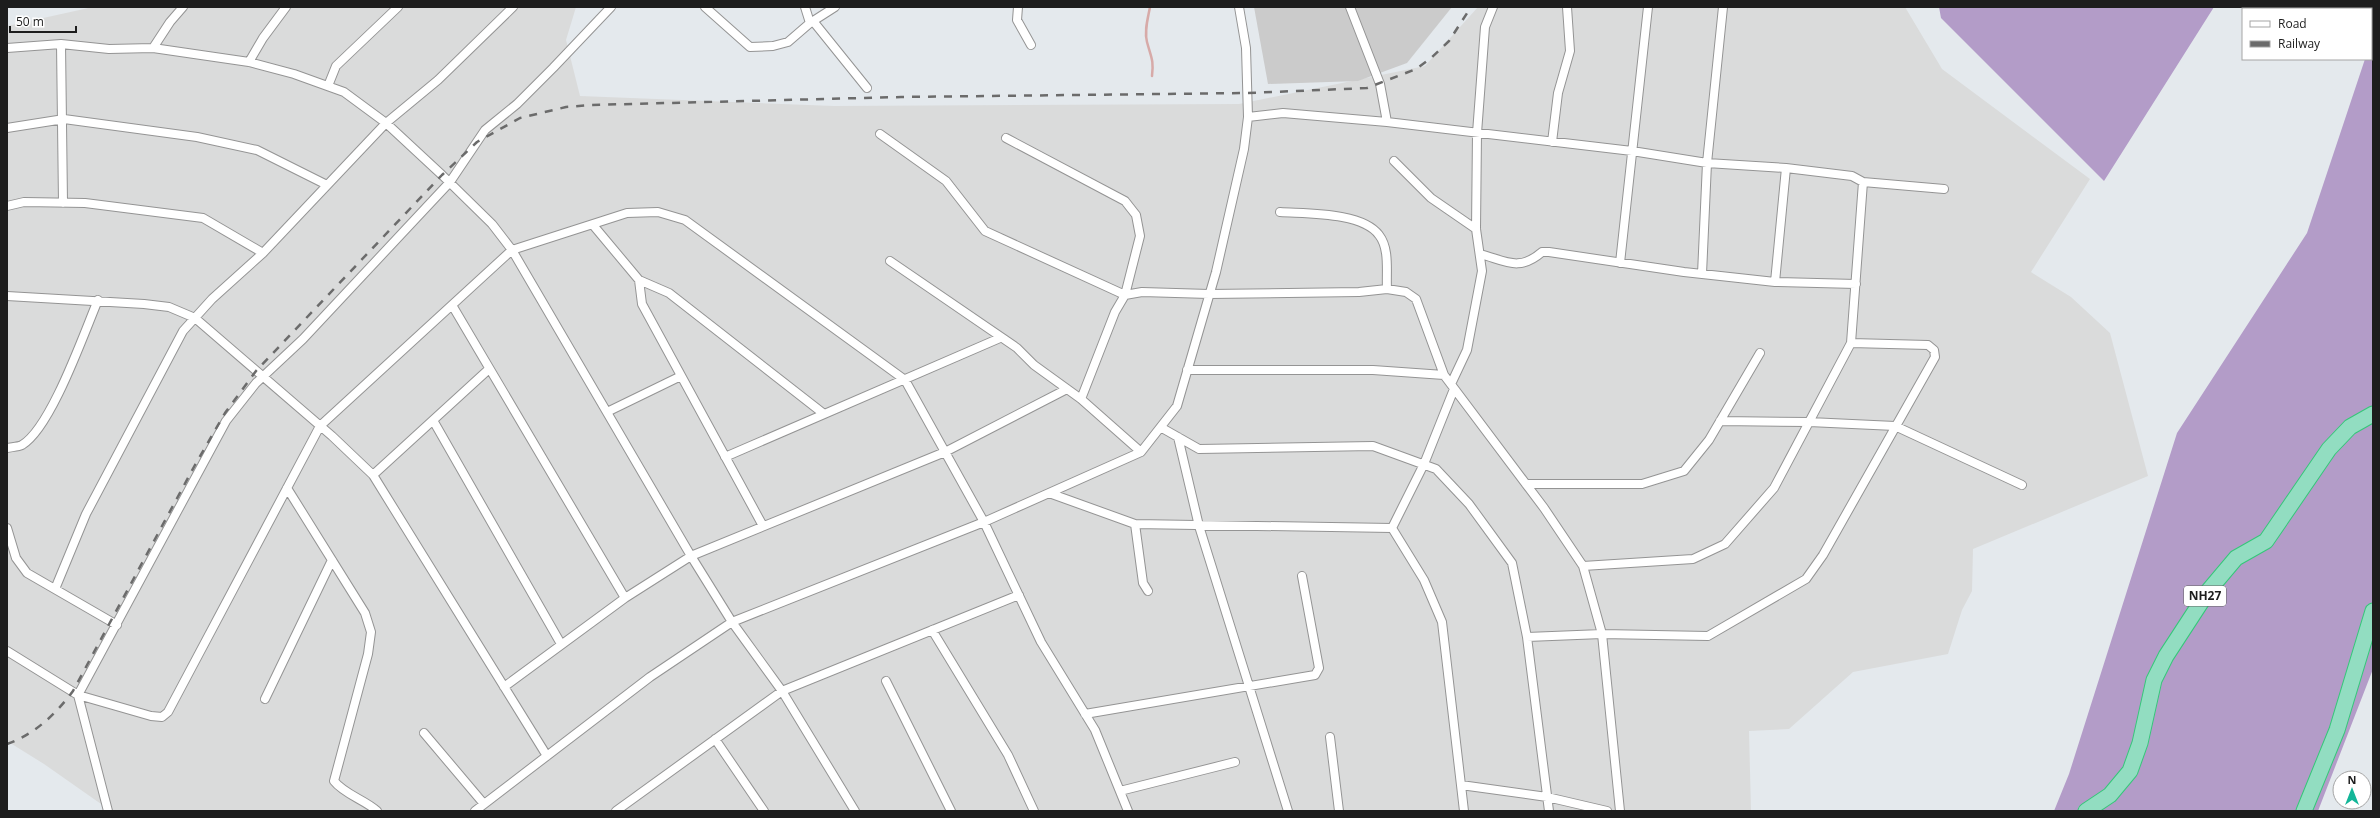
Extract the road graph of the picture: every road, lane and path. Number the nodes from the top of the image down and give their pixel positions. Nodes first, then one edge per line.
1 (183, 7) edge
2 (286, 7) edge
3 (398, 7) edge
4 (513, 7) edge
5 (611, 7) edge
6 (705, 7) edge
7 (805, 7) edge
8 (836, 7) edge
9 (1018, 7) edge
10 (1239, 7) edge
11 (1350, 7) edge
12 (1493, 7) edge
13 (1567, 7) edge
14 (1648, 7) edge
15 (1723, 7) edge
16 (812, 22) junction
17 (61, 44) junction
18 (1031, 45) dead end
19 (7, 48) edge
20 (153, 48) junction
21 (249, 62) junction
22 (328, 86) junction
23 (867, 88) dead end
24 (1248, 117) junction
25 (64, 119) junction
26 (1387, 122) junction
27 (386, 123) junction
28 (7, 128) edge
29 (1477, 133) junction
30 (880, 134) dead end
31 (1006, 138) dead end
32 (1552, 142) junction
33 (1632, 151) junction
34 (1394, 161) dead end
35 (1707, 163) junction
36 (1786, 168) junction
37 (450, 182) junction
38 (1863, 182) junction
39 (327, 185) junction
40 (1944, 189) dead end
41 (63, 203) junction
42 (7, 206) edge
43 (1280, 212) dead end
44 (593, 225) junction
45 (1476, 229) junction
46 (512, 250) junction
47 (263, 253) junction
48 (1480, 254) junction
49 (890, 261) dead end
50 (1620, 263) junction
51 (1702, 274) junction
52 (639, 280) junction
53 (1775, 282) junction
54 (1856, 284) junction
55 (1387, 289) junction
56 (1125, 294) junction
57 (1209, 294) junction
58 (7, 296) edge
59 (98, 300) junction
60 (452, 305) junction
61 (195, 318) junction
62 (1000, 338) junction
63 (1851, 343) junction
64 (1760, 353) dead end
65 (490, 369) junction
66 (1187, 370) junction
67 (1444, 375) junction
68 (681, 376) junction
69 (262, 377) junction
70 (905, 380) junction
71 (1452, 386) junction
72 (1067, 389) junction
73 (1081, 399) junction
74 (607, 412) junction
75 (824, 414) junction
76 (2373, 414) edge
77 (1720, 421) junction
78 (434, 422) junction
79 (1808, 422) junction
80 (320, 426) junction
81 (1895, 426) junction
82 (1162, 428) junction
83 (1178, 436) junction
84 (7, 448) edge
85 (945, 452) junction
86 (1141, 452) junction
87 (725, 457) junction
88 (1424, 464) junction
89 (373, 475) junction
90 (1526, 484) junction
91 (2022, 485) dead end
92 (287, 488) junction
93 (1049, 493) junction
94 (984, 522) junction
95 (1135, 524) junction
96 (763, 526) junction
97 (1199, 526) junction
98 (7, 528) edge
99 (1392, 528) junction
100 (691, 556) junction
101 (332, 560) junction
102 (1583, 566) junction
103 (1302, 576) dead end
104 (55, 589) junction
105 (1148, 591) dead end
106 (1019, 595) junction
107 (626, 598) junction
108 (2373, 611) edge
109 (732, 622) junction
110 (117, 625) junction
111 (932, 630) junction
112 (1602, 634) junction
113 (1526, 637) junction
114 (561, 644) junction
115 (7, 652) edge
116 (886, 681) dead end
117 (504, 687) junction
118 (1250, 687) junction
119 (782, 691) junction
120 (78, 694) junction
121 (265, 699) dead end
122 (1085, 714) junction
123 (424, 733) dead end
124 (1330, 737) dead end
125 (715, 739) junction
126 (547, 756) junction
127 (1235, 762) dead end
128 (1461, 785) junction
129 (1120, 791) junction
130 (1547, 797) junction
131 (484, 804) junction
132 (108, 811) edge
133 (377, 811) edge
134 (475, 811) edge
135 (616, 811) edge
136 (764, 811) edge
137 (855, 811) edge
138 (951, 811) edge
139 (1034, 811) edge
140 (1128, 811) edge
141 (1288, 811) edge
142 (1339, 811) edge
143 (1464, 811) edge
144 (1549, 811) edge
145 (1607, 811) edge
146 (1620, 811) edge
147 (2086, 811) edge
148 (2304, 811) edge

1 - 20 street
2 - 21 street
3 - 22 street
4 - 27 street
5 - 37 street
6 - 16 street
7 - 16 street
8 - 16 street
9 - 18 street
10 - 24 street
11 - 26 street
12 - 29 street
13 - 32 street
14 - 33 street
15 - 35 street
16 - 23 street
17 - 19 street
17 - 20 street
17 - 25 street
20 - 21 street
21 - 22 street
22 - 27 street
24 - 26 street
24 - 57 street
25 - 28 street
25 - 39 street
25 - 41 street
26 - 29 street
27 - 37 street
27 - 39 street
29 - 32 street
29 - 45 street
30 - 56 street
31 - 56 street
32 - 33 street
33 - 35 street
33 - 50 street
34 - 45 street
35 - 36 street
35 - 51 street
36 - 38 street
36 - 53 street
37 - 46 street
37 - 69 street
38 - 40 street
38 - 54 street
39 - 47 street
41 - 42 street
41 - 47 street
43 - 55 street
44 - 46 street
44 - 52 street
44 - 70 street
45 - 48 street
46 - 60 street
46 - 74 street
47 - 61 street
48 - 50 street
48 - 71 street
49 - 62 street
50 - 51 street
51 - 53 street
52 - 68 street
52 - 75 street
53 - 54 street
54 - 63 street
55 - 57 street
55 - 67 street
56 - 57 street
56 - 73 street
57 - 66 street
58 - 59 street
59 - 61 street
59 - 84 street
60 - 65 street
60 - 80 street
61 - 69 street
61 - 104 street
62 - 70 street
62 - 72 street
63 - 79 street
63 - 81 street
64 - 77 street
65 - 78 street
65 - 107 street
66 - 67 street
66 - 82 street
67 - 71 street
68 - 74 street
68 - 87 street
69 - 80 street
69 - 110 street
70 - 75 street
70 - 85 street
71 - 88 street
71 - 90 street
72 - 73 street
72 - 85 street
73 - 86 street
74 - 100 street
75 - 87 street
76 - 147 highway, NH27
77 - 79 street
77 - 90 street
78 - 89 street
78 - 114 street
79 - 81 street
79 - 102 street
80 - 89 street
80 - 92 street
81 - 91 street
81 - 112 street
82 - 83 street
82 - 86 street
83 - 88 street
83 - 97 street
85 - 94 street
85 - 96 street
86 - 93 street
87 - 96 street
88 - 99 street
88 - 113 street
89 - 117 street
90 - 102 street
92 - 101 street
92 - 120 street
93 - 94 street
93 - 95 street
94 - 106 street
94 - 109 street
95 - 97 street
95 - 105 street
96 - 100 street
97 - 99 street
97 - 118 street
98 - 104 street
99 - 128 street
100 - 107 street
100 - 109 street
101 - 121 street
101 - 133 street
102 - 112 street
103 - 118 street
104 - 110 street
106 - 111 street
106 - 122 street
107 - 114 street
108 - 148 highway
109 - 119 street
109 - 126 street
110 - 120 street
111 - 119 street
111 - 139 street
112 - 113 street
112 - 146 street
113 - 130 street
114 - 117 street
115 - 120 street
116 - 138 street
117 - 126 street
118 - 122 street
118 - 141 street
119 - 125 street
119 - 137 street
120 - 132 street
122 - 129 street
123 - 131 street
124 - 142 street
125 - 135 street
125 - 136 street
126 - 131 street
127 - 129 street
128 - 130 street
128 - 143 street
129 - 140 street
130 - 144 street
130 - 145 street
131 - 134 street

